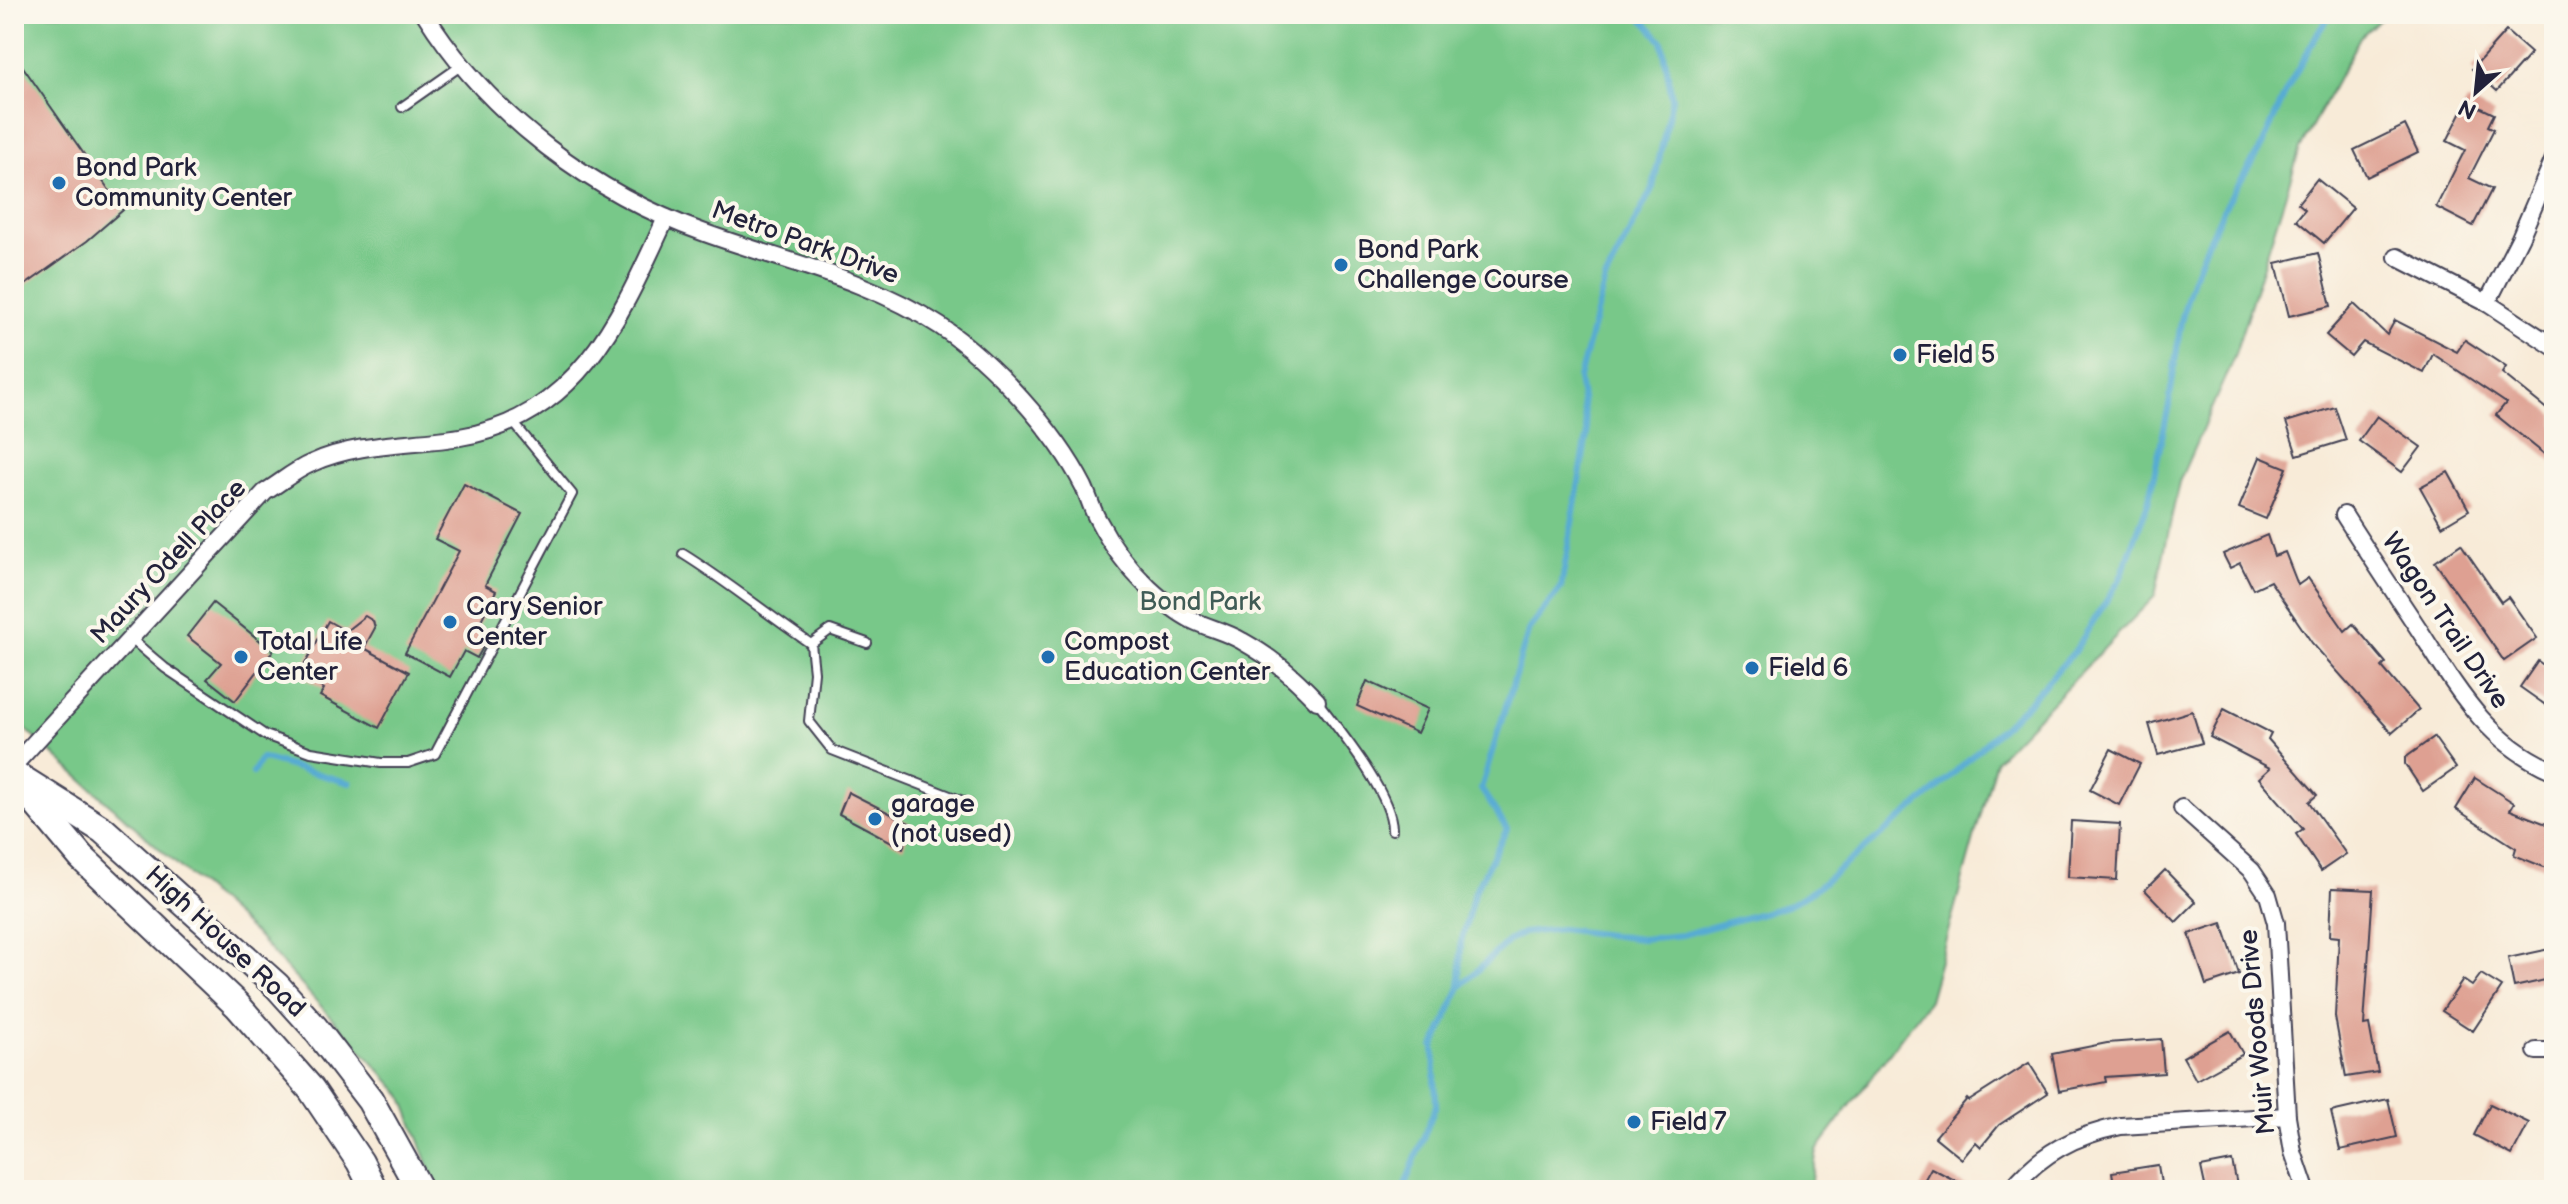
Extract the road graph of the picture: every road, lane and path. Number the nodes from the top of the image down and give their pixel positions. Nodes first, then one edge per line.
1 (425, 14) edge
2 (462, 64) junction
3 (402, 107) dead end
4 (2554, 159) edge
5 (666, 218) junction
6 (2397, 257) dead end
7 (2487, 303) junction
8 (2554, 347) edge
9 (513, 422) junction
10 (2344, 515) dead end
11 (683, 554) dead end
12 (130, 638) junction
13 (867, 643) dead end
14 (811, 644) junction
15 (1317, 701) joint
16 (14, 765) edge
17 (2554, 771) edge
18 (14, 775) edge
19 (968, 803) dead end
20 (2182, 808) dead end
21 (1392, 830) dead end
22 (2536, 1051) dead end
23 (2554, 1051) edge
24 (2287, 1116) junction
25 (374, 1190) edge
26 (420, 1190) edge
27 (2011, 1190) edge
28 (2306, 1190) edge

1 - 2 street, Metro Park Drive
2 - 3 lane
2 - 5 street, Metro Park Drive
4 - 7 street
5 - 9 street, Maury Odell Place
5 - 15 street, Metro Park Drive
6 - 7 street
7 - 8 street
9 - 12 street, Maury Odell Place
9 - 12 lane
10 - 17 street, Wagon Trail Drive
11 - 14 lane
12 - 16 street, Maury Odell Place
13 - 14 lane
14 - 19 lane
15 - 21 lane
18 - 25 main road, High House Road
18 - 26 main road, High House Road
20 - 24 street, Muir Woods Drive
22 - 23 street
24 - 27 street
24 - 28 street, Muir Woods Drive

